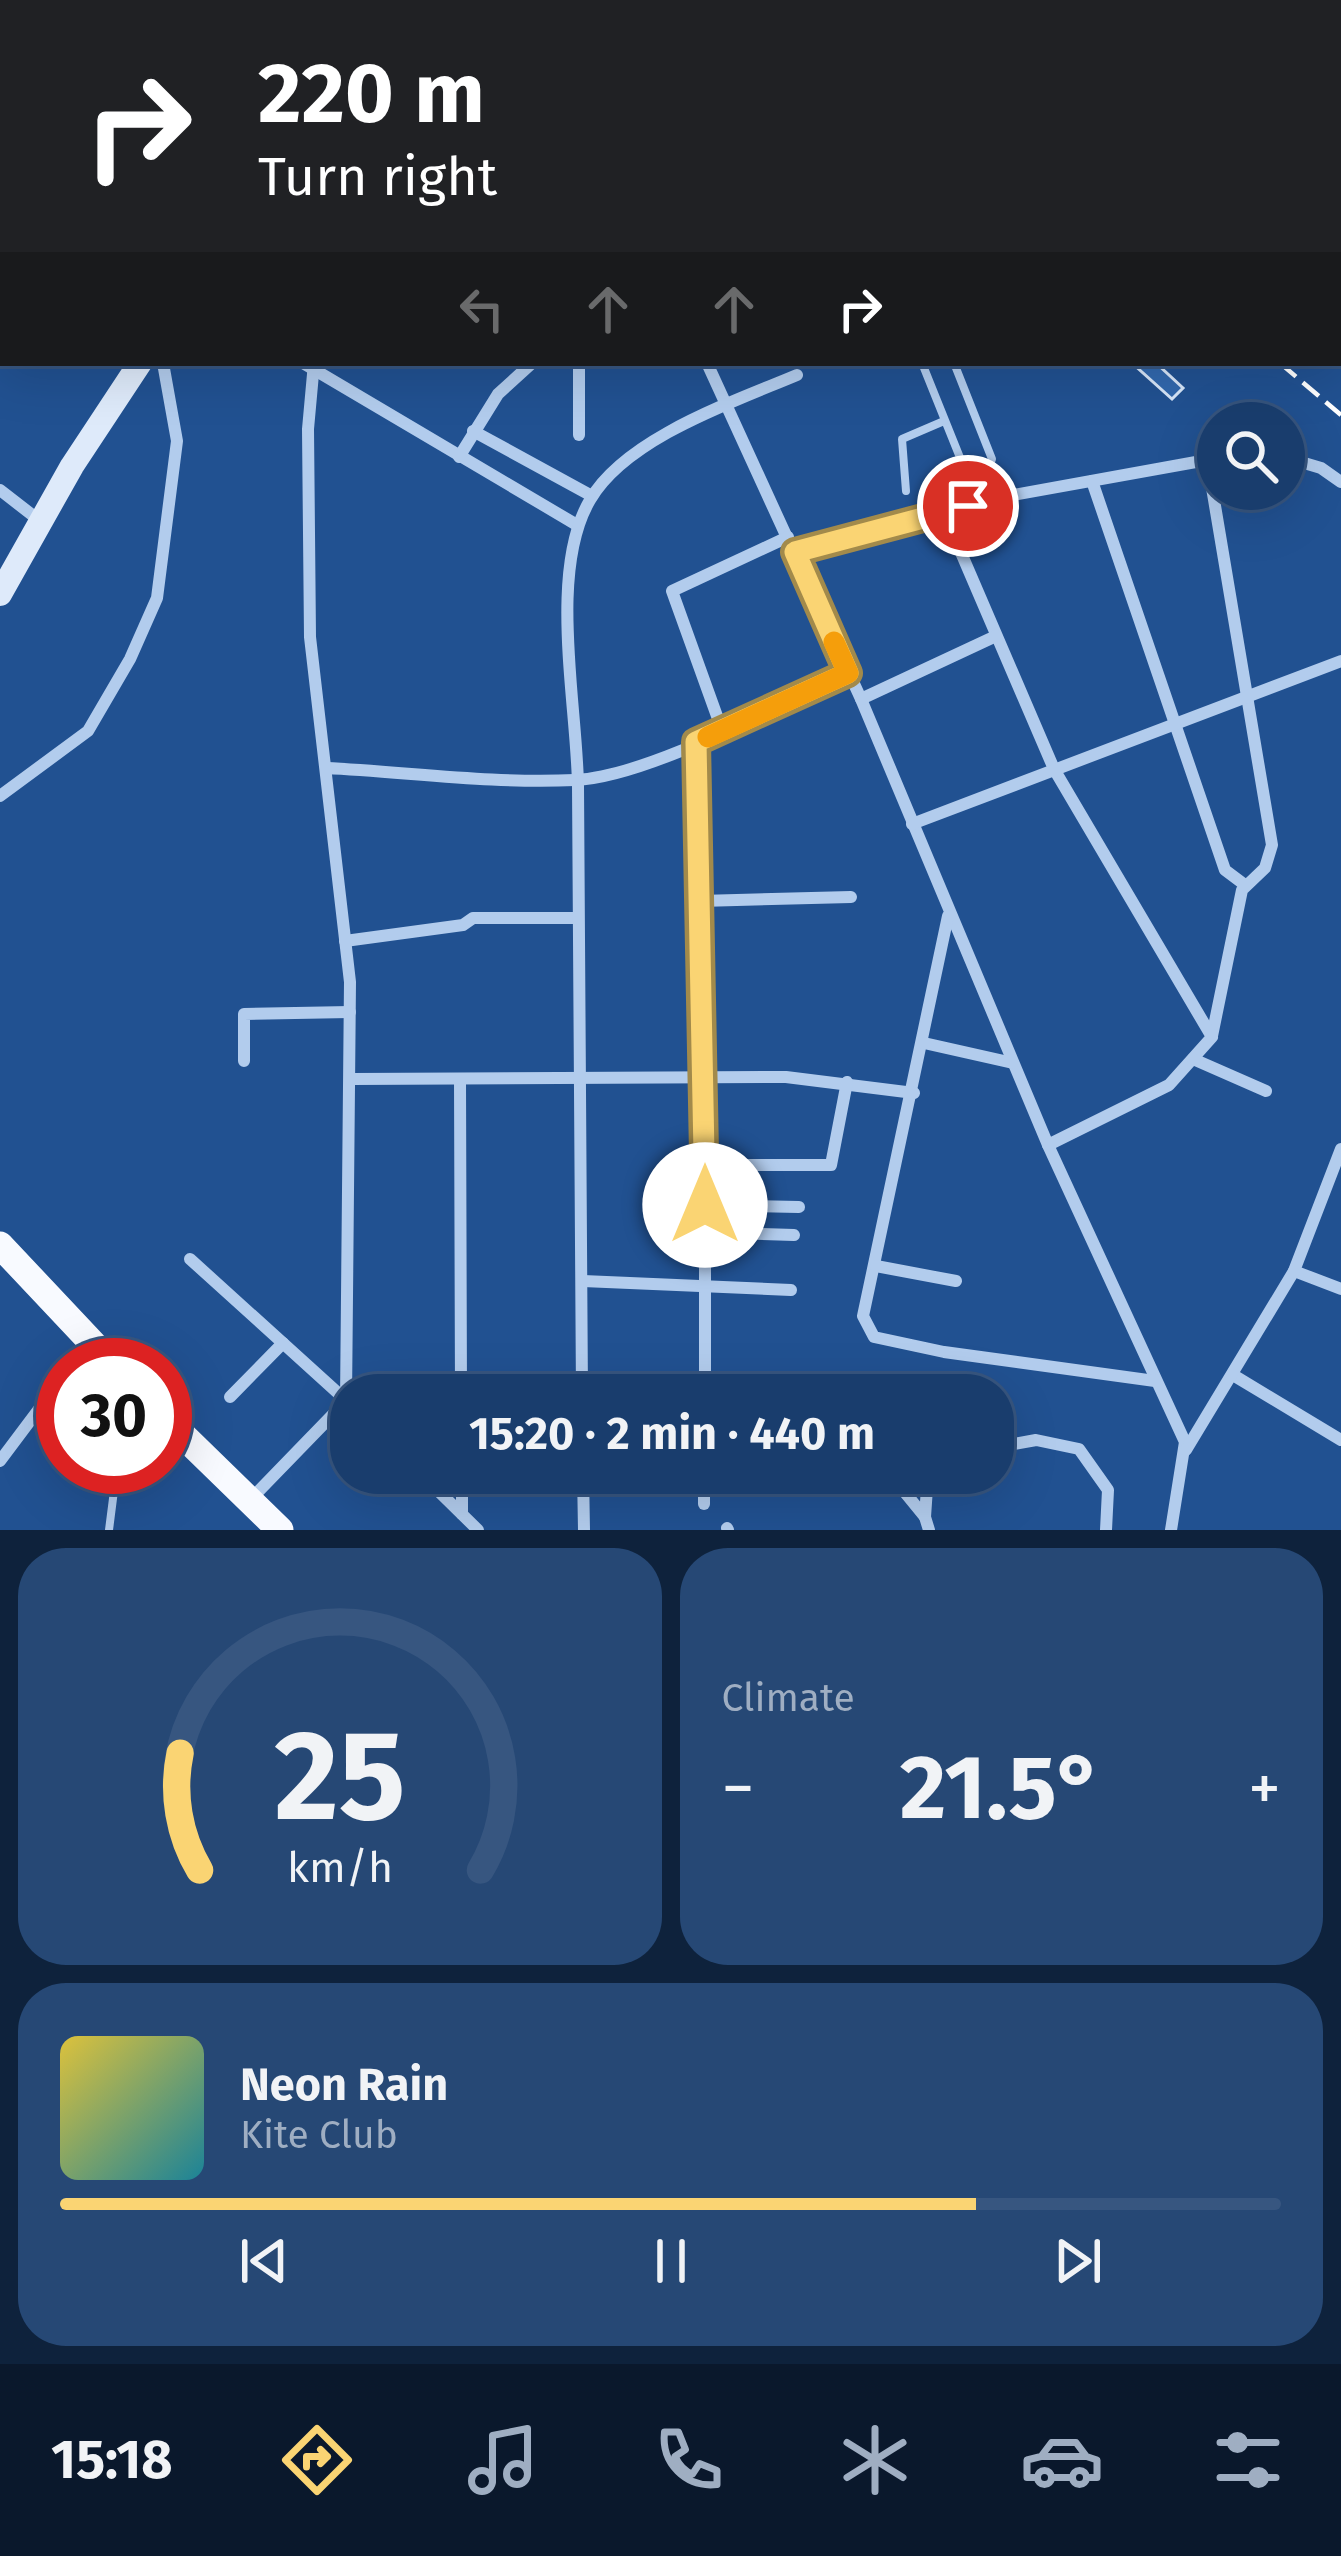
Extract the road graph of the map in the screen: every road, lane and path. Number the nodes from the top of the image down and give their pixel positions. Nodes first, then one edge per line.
1 (138, 366) edge
2 (164, 366) edge
3 (309, 366) edge
4 (311, 366) edge
5 (529, 366) edge
6 (579, 366) edge
7 (708, 366) edge
8 (923, 366) edge
9 (955, 366) edge
10 (797, 375) dead end
11 (727, 404) junction
12 (944, 421) junction
13 (473, 431) junction
14 (579, 435) dead end
15 (459, 458) junction
16 (1197, 461) edge
17 (1305, 463) edge
18 (985, 479) junction
19 (1092, 481) junction
20 (1341, 482) edge
21 (0, 490) edge
22 (906, 490) dead end
23 (592, 496) junction
24 (991, 499) junction
25 (1219, 510) edge
26 (944, 513) junction
27 (40, 521) junction
28 (577, 525) junction
29 (788, 537) junction
30 (795, 552) junction
31 (0, 594) edge
32 (996, 636) junction
33 (1341, 661) edge
34 (848, 673) junction
35 (1244, 697) junction
36 (861, 699) junction
37 (1174, 724) junction
38 (722, 730) junction
39 (696, 742) junction
40 (326, 768) junction
41 (1054, 770) junction
42 (578, 780) junction
43 (0, 796) edge
44 (912, 824) junction
45 (1245, 885) junction
46 (850, 897) dead end
47 (700, 901) junction
48 (948, 914) junction
49 (576, 918) junction
50 (345, 940) junction
51 (350, 1012) junction
52 (1212, 1036) junction
53 (924, 1043) junction
54 (1192, 1059) junction
55 (244, 1061) dead end
56 (1013, 1063) junction
57 (705, 1076) junction
58 (580, 1078) junction
59 (352, 1079) junction
60 (460, 1079) junction
61 (848, 1082) junction
62 (1266, 1091) dead end
63 (914, 1093) junction
64 (1048, 1145) junction
65 (1341, 1149) edge
66 (704, 1165) junction
67 (705, 1205) junction
68 (799, 1207) dead end
69 (705, 1232) junction
70 (794, 1235) dead end
71 (0, 1245) edge
72 (190, 1258) dead end
73 (0, 1259) edge
74 (877, 1266) junction
75 (1294, 1270) junction
76 (26, 1279) junction
77 (584, 1281) junction
78 (956, 1281) dead end
79 (706, 1287) junction
80 (1341, 1289) edge
81 (791, 1290) dead end
82 (87, 1338) edge
83 (283, 1342) junction
84 (349, 1374) edge
85 (461, 1374) edge
86 (582, 1374) edge
87 (705, 1374) edge
88 (1233, 1375) junction
89 (1155, 1381) junction
90 (330, 1385) edge
91 (230, 1397) dead end
92 (36, 1411) edge
93 (34, 1413) joint
94 (330, 1422) edge
95 (1341, 1440) edge
96 (1014, 1444) edge
97 (192, 1445) edge
98 (1186, 1450) junction
99 (0, 1461) edge
100 (114, 1494) edge
101 (442, 1494) edge
102 (462, 1494) edge
103 (583, 1494) edge
104 (704, 1494) edge
105 (905, 1494) edge
106 (249, 1501) junction
107 (704, 1504) dead end
108 (462, 1514) junction
109 (927, 1523) edge
110 (109, 1530) edge
111 (280, 1530) edge
112 (478, 1530) edge
113 (584, 1530) edge
114 (1106, 1530) edge
115 (1171, 1530) edge

1 - 27 main road
2 - 43 street
3 - 40 street
4 - 15 street
5 - 13 street
6 - 14 street
7 - 11 street
8 - 12 lane
9 - 18 lane
10 - 11 street
11 - 23 street
11 - 29 street
12 - 18 lane
12 - 22 lane
13 - 15 street
13 - 23 street
15 - 28 street
16 - 19 street
17 - 20 street
18 - 24 lane
19 - 24 street
19 - 37 street
21 - 27 street
23 - 28 street
24 - 26 street
25 - 35 street
26 - 30 street
26 - 32 street
27 - 31 main road
28 - 42 street
29 - 30 street
29 - 38 street
30 - 34 street
32 - 36 street
32 - 41 street
33 - 35 street
34 - 36 street
34 - 38 street
35 - 37 street
35 - 45 street
36 - 44 street
37 - 41 street
37 - 45 street
38 - 39 street
39 - 42 street
39 - 47 street
40 - 42 street
40 - 50 street
41 - 44 street
41 - 52 street
42 - 49 street
44 - 48 street
45 - 52 street
46 - 47 street
47 - 57 street
48 - 53 street
48 - 56 street
49 - 50 street
49 - 58 street
50 - 51 street
51 - 55 street
51 - 59 street
52 - 54 street
53 - 56 street
53 - 63 street
54 - 62 street
54 - 64 street
56 - 64 street
57 - 58 street
57 - 61 street
57 - 66 street
58 - 60 street
58 - 77 street
59 - 60 street
59 - 84 street
60 - 85 street
61 - 63 street
61 - 66 street
63 - 74 street
64 - 89 street
65 - 75 street
66 - 67 street
67 - 68 street
67 - 69 street
69 - 70 street
69 - 79 street
71 - 76 main road
72 - 83 street
73 - 76 main road
74 - 78 street
74 - 89 street
75 - 80 street
75 - 88 street
76 - 82 main road
77 - 79 street
77 - 86 street
79 - 81 street
79 - 87 street
83 - 90 street
83 - 91 street
88 - 95 street
88 - 98 street
89 - 98 street
92 - 93 street
93 - 99 street
94 - 106 street
96 - 114 street
97 - 106 main road
98 - 115 street
100 - 110 lane
101 - 108 street
102 - 108 street
103 - 113 street
104 - 107 street
105 - 109 street
106 - 111 main road
108 - 112 street

